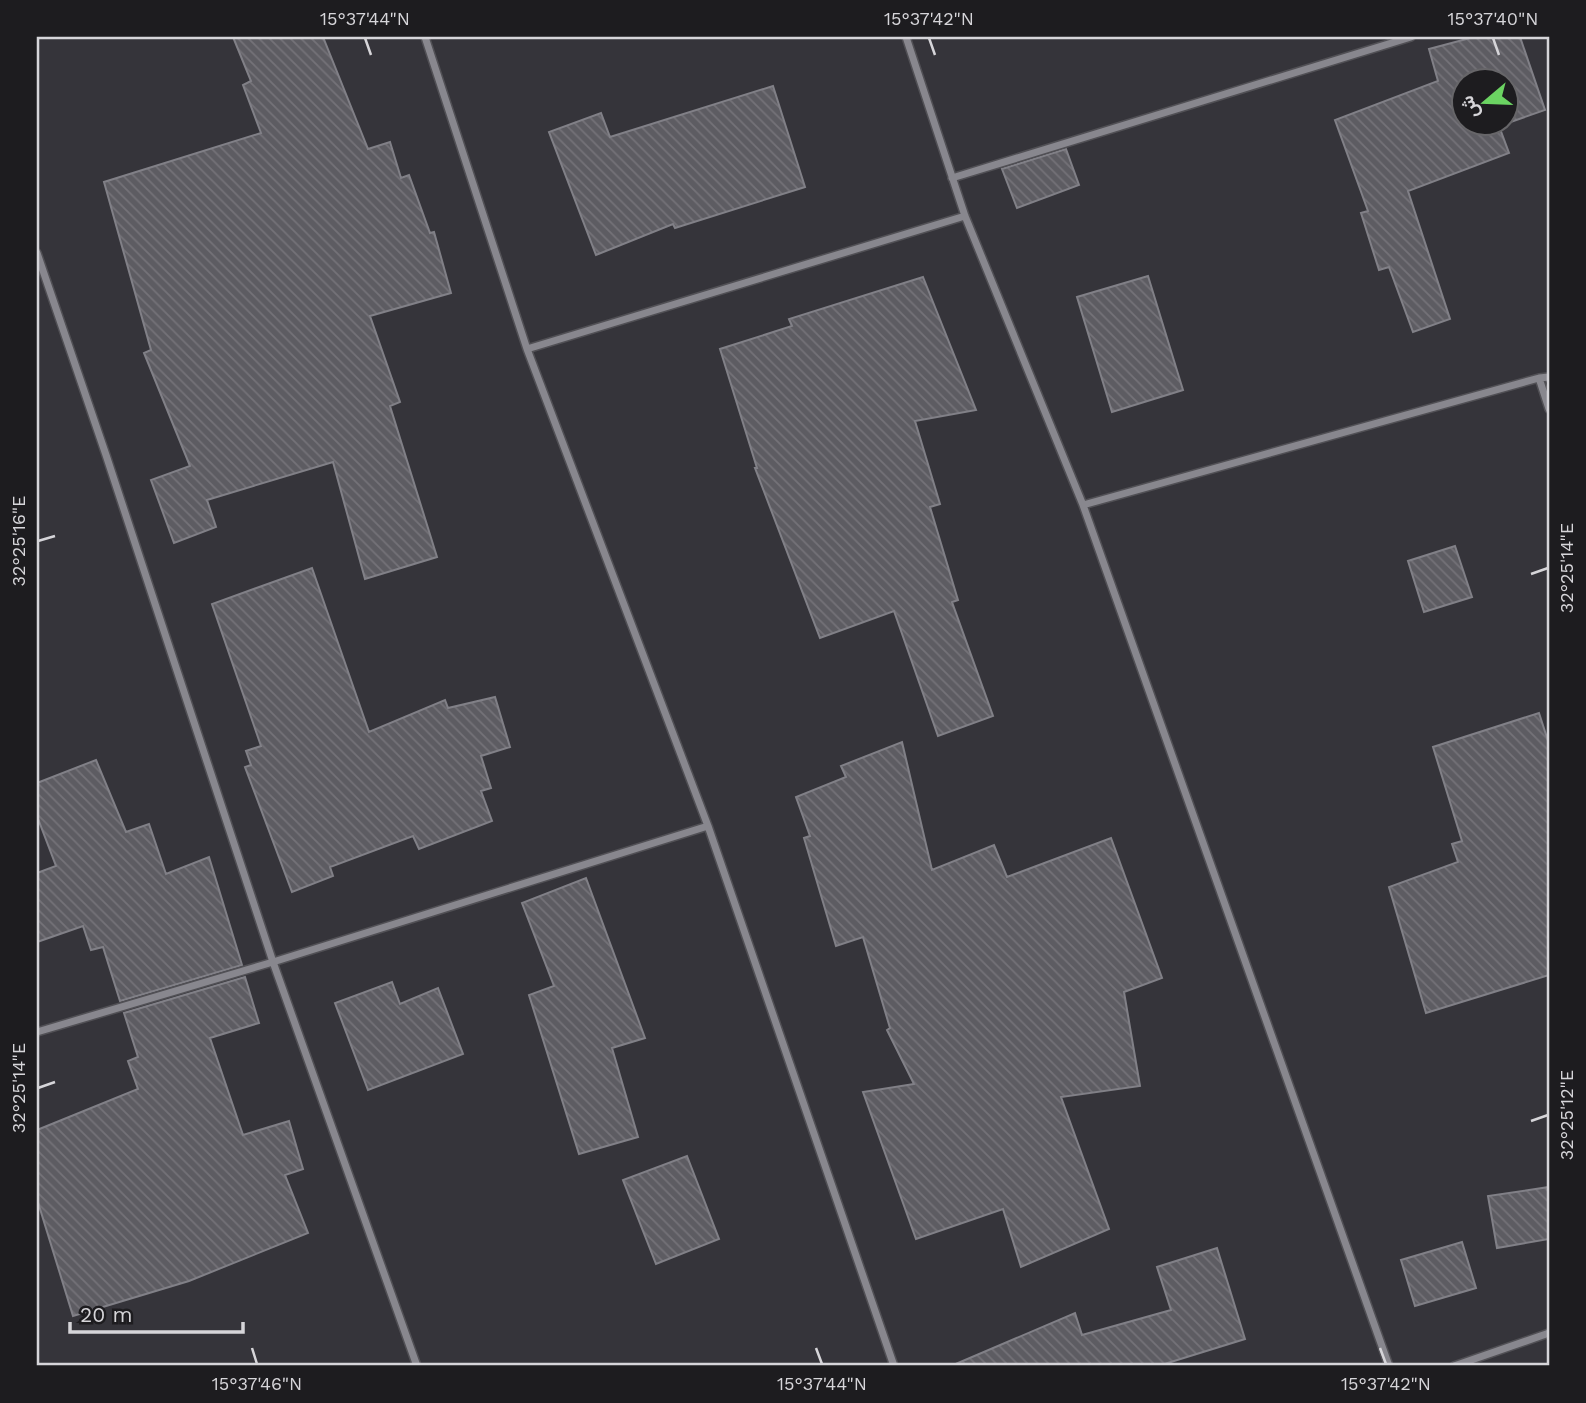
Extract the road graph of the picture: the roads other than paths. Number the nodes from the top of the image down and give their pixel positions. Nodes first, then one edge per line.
1 (425, 37) edge
2 (906, 37) edge
3 (1411, 37) edge
4 (952, 178) junction
5 (965, 216) junction
6 (37, 253) edge
7 (527, 349) junction
8 (1549, 377) edge
9 (1539, 378) junction
10 (1549, 409) edge
11 (1083, 505) junction
12 (708, 826) junction
13 (272, 962) junction
14 (37, 1032) edge
15 (1549, 1333) edge
16 (417, 1366) edge
17 (894, 1366) edge
18 (1389, 1366) edge
19 (1454, 1366) edge

1 - 7 street
2 - 4 street
3 - 4 street
4 - 5 street
5 - 7 street
5 - 11 street
6 - 13 street
7 - 12 street
8 - 9 street
9 - 10 street
9 - 11 street
11 - 18 street
12 - 13 street
12 - 17 street
13 - 14 street
13 - 16 street
15 - 19 street

